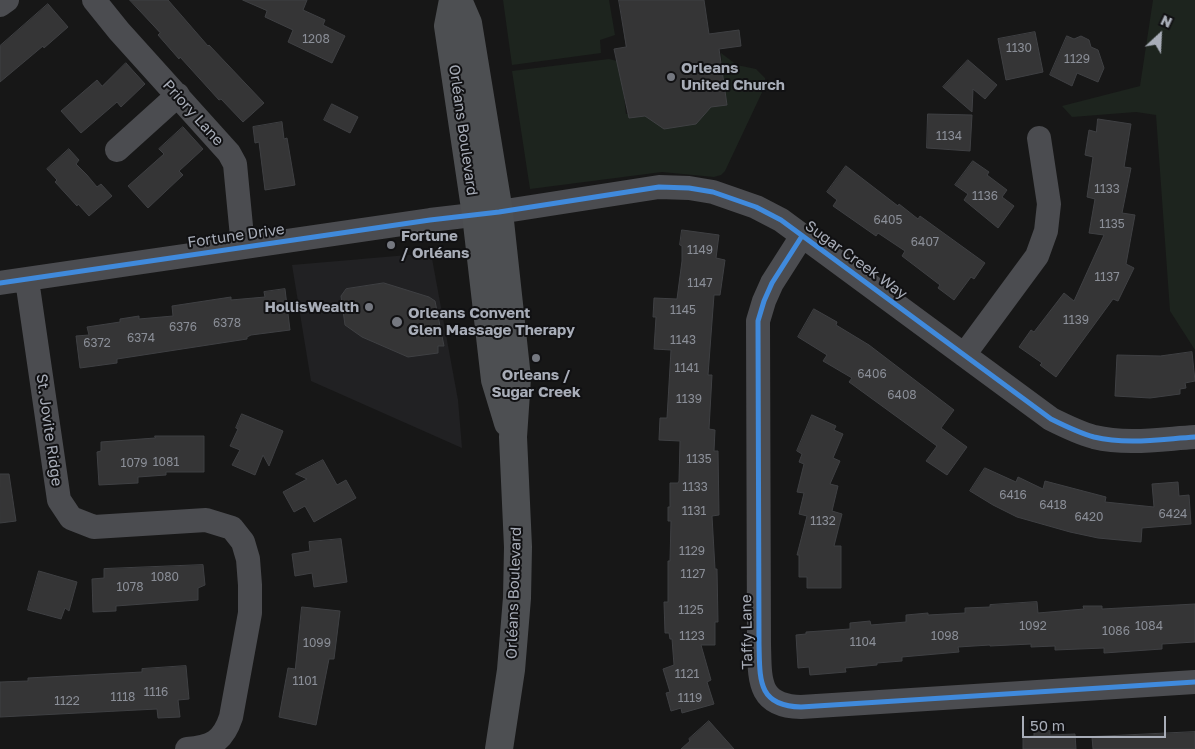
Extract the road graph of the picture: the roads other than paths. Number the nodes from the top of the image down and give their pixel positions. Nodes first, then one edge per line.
1 (7, 0) edge
2 (94, 0) edge
3 (453, 0) edge
4 (458, 0) edge
5 (0, 5) edge
6 (178, 95) junction
7 (1039, 138) dead end
8 (117, 150) dead end
9 (487, 214) junction
10 (802, 236) junction
11 (243, 247) junction
12 (27, 280) junction
13 (0, 283) edge
14 (964, 355) junction
15 (1195, 437) edge
16 (1195, 682) edge
17 (187, 749) edge
18 (500, 749) edge

1 - 5 street
2 - 6 street, Priory Lane
3 - 9 main road, Orléans Boulevard
4 - 9 main road, Orléans Boulevard
6 - 8 street
6 - 11 street, Priory Lane
7 - 14 street
9 - 10 street, Sugar Creek Way
9 - 11 street, Fortune Drive
9 - 18 main road, Orléans Boulevard
10 - 14 street, Sugar Creek Way
10 - 16 street, Taffy Lane
11 - 12 street, Fortune Drive
12 - 13 street, Fortune Drive
12 - 17 street, St. Jovite Ridge
14 - 15 street, Sugar Creek Way

